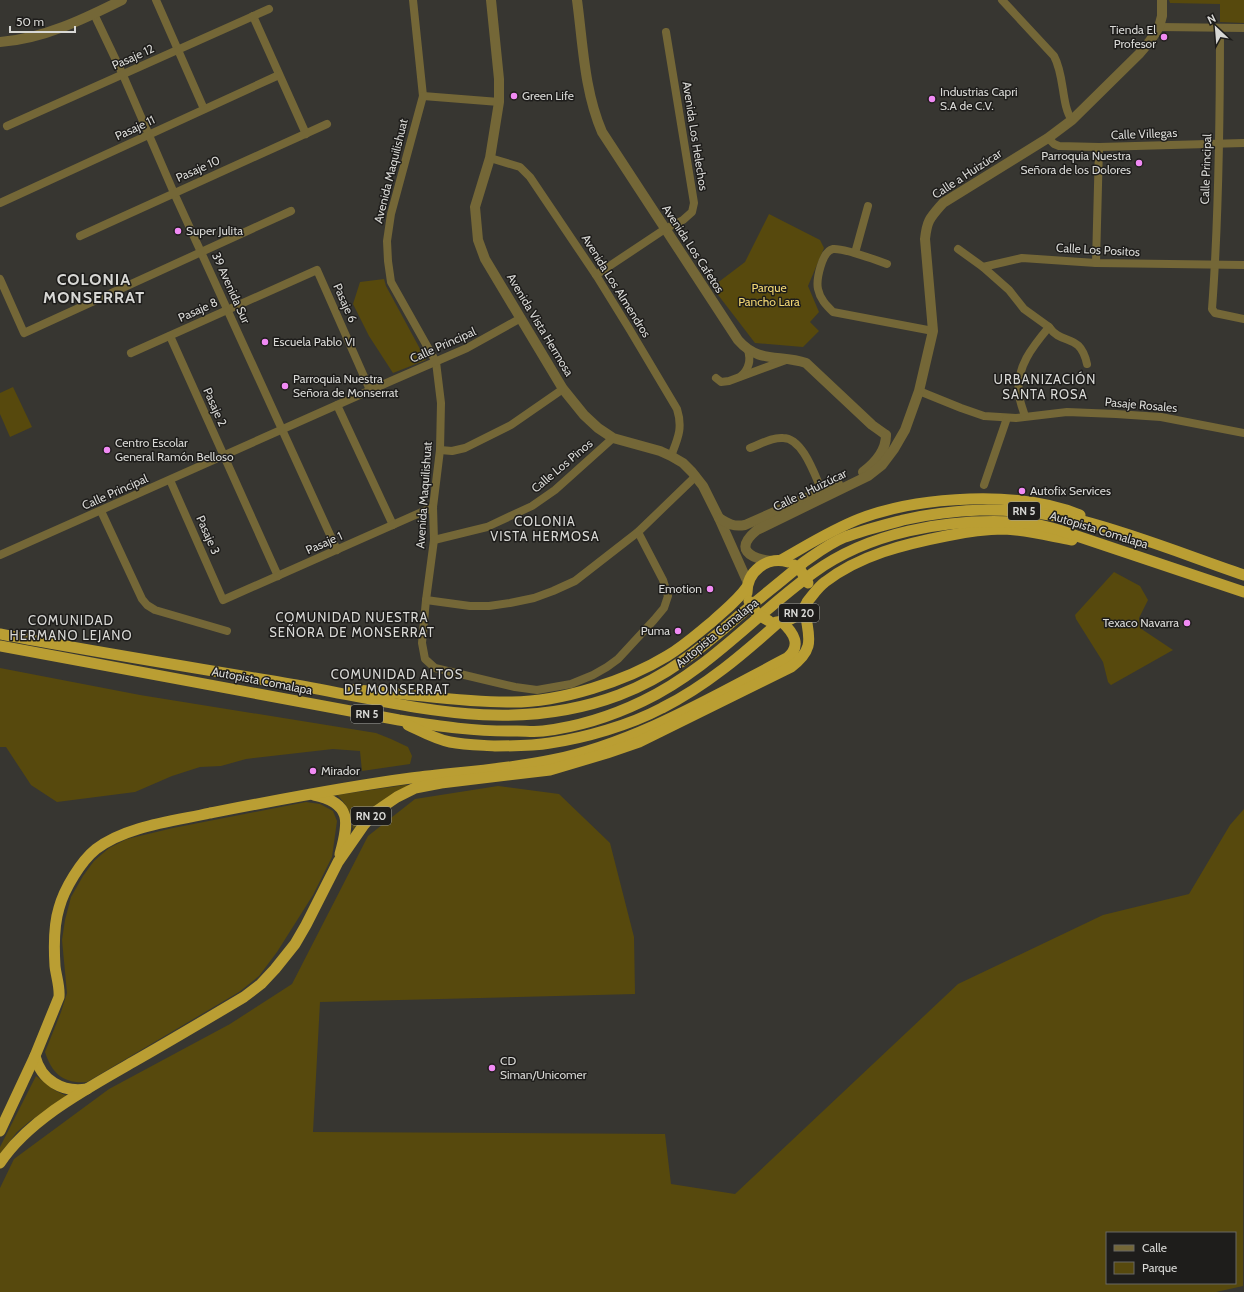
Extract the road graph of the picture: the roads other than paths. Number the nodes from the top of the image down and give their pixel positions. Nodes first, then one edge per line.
1 (122, 0) edge
2 (156, 0) edge
3 (413, 0) edge
4 (491, 0) edge
5 (577, 0) edge
6 (1002, 0) edge
7 (1162, 0) edge
8 (269, 9) dead end
9 (94, 14) junction
10 (253, 16) junction
11 (1159, 27) junction
12 (1220, 28) junction
13 (1244, 28) edge
14 (666, 32) dead end
15 (0, 42) edge
16 (178, 50) junction
17 (123, 75) junction
18 (279, 75) junction
19 (423, 96) junction
20 (499, 102) junction
21 (204, 109) junction
22 (1072, 120) junction
23 (327, 124) dead end
24 (7, 126) dead end
25 (150, 134) junction
26 (306, 134) junction
27 (1048, 138) junction
28 (1244, 143) edge
29 (1220, 144) junction
30 (1099, 147) junction
31 (490, 158) junction
32 (174, 193) junction
33 (0, 203) edge
34 (868, 206) dead end
35 (291, 211) dead end
36 (665, 229) junction
37 (80, 236) dead end
38 (958, 249) dead end
39 (201, 252) junction
40 (855, 253) junction
41 (1096, 263) junction
42 (887, 264) dead end
43 (1215, 265) junction
44 (1244, 265) edge
45 (983, 267) junction
46 (318, 270) joint
47 (596, 275) junction
48 (0, 279) edge
49 (228, 310) junction
50 (521, 318) junction
51 (1244, 319) edge
52 (1049, 327) junction
53 (933, 331) junction
54 (170, 336) junction
55 (748, 350) junction
56 (131, 353) dead end
57 (786, 359) junction
58 (436, 362) junction
59 (1088, 364) dead end
60 (716, 378) dead end
61 (740, 378) junction
62 (563, 389) junction
63 (370, 390) junction
64 (919, 392) junction
65 (337, 405) junction
66 (1025, 416) junction
67 (1007, 418) junction
68 (282, 430) junction
69 (905, 430) junction
70 (1244, 433) edge
71 (613, 438) junction
72 (886, 439) junction
73 (750, 448) dead end
74 (440, 450) junction
75 (224, 456) junction
76 (671, 456) junction
77 (885, 461) junction
78 (696, 476) junction
79 (170, 480) junction
80 (984, 485) dead end
81 (822, 491) junction
82 (433, 507) junction
83 (101, 511) junction
84 (719, 518) junction
85 (393, 525) junction
86 (1113, 530) junction
87 (638, 532) junction
88 (434, 540) junction
89 (1117, 549) junction
90 (337, 550) junction
91 (0, 556) edge
92 (776, 561) junction
93 (1244, 575) edge
94 (278, 576) junction
95 (748, 585) junction
96 (1244, 592) edge
97 (224, 600) joint
98 (426, 600) junction
99 (806, 604) junction
100 (777, 621) junction
101 (227, 631) dead end
102 (0, 634) edge
103 (0, 646) edge
104 (323, 689) junction
105 (399, 720) junction
106 (307, 794) junction
107 (338, 862) junction
108 (35, 1056) junction
109 (88, 1089) junction
110 (0, 1131) edge
111 (0, 1163) edge

1 - 9 street
2 - 16 street
3 - 19 street, Avenida Maquilishuat
4 - 20 street, Avenida Vista Hermosa
5 - 36 street, Avenida Los Cafetos
6 - 22 street
7 - 11 street, Calle a Huizúcar
8 - 10 street, Pasaje 12
9 - 15 street
9 - 17 street, 39 Avenida Sur
10 - 16 street, Pasaje 12
10 - 18 street
11 - 12 street
11 - 22 street, Calle a Huizúcar
12 - 13 street
12 - 29 street, Calle Principal
14 - 36 street, Avenida Los Helechos
16 - 17 street, Pasaje 12
16 - 21 street
17 - 24 street, Pasaje 12
17 - 25 street, 39 Avenida Sur
18 - 21 street, Pasaje 11
18 - 26 street
19 - 20 street
19 - 58 street, Avenida Maquilishuat
20 - 31 street, Avenida Vista Hermosa
21 - 25 street, Pasaje 11
22 - 27 street, Calle a Huizúcar
23 - 26 street, Pasaje 10
25 - 32 street, 39 Avenida Sur
25 - 33 street, Pasaje 11
26 - 32 street, Pasaje 10
27 - 30 street, Calle Villegas
27 - 53 street, Calle a Huizúcar
28 - 29 street, Calle Villegas
29 - 30 street, Calle Villegas
29 - 43 street, Calle Principal
30 - 41 street
31 - 47 street, Avenida Los Almendros
31 - 50 street, Avenida Vista Hermosa
32 - 37 street, Pasaje 10
32 - 39 street, 39 Avenida Sur
34 - 40 street
35 - 39 street
36 - 47 street, Avenida Los Helechos
36 - 55 street, Avenida Los Cafetos
38 - 45 street
39 - 48 street
39 - 49 street, 39 Avenida Sur
40 - 42 street
40 - 53 street
41 - 43 street, Calle Los Positos
41 - 45 street, Calle Los Positos
43 - 44 street, Calle Los Positos
43 - 51 street, Calle Principal
45 - 52 street
46 - 49 street, Pasaje 8
46 - 63 street, Pasaje 6
47 - 76 street, Avenida Los Almendros
49 - 54 street, Pasaje 8
49 - 68 street, 39 Avenida Sur
50 - 58 street, Calle Principal
50 - 62 street, Avenida Vista Hermosa
52 - 59 street
52 - 66 street
53 - 64 street, Calle a Huizúcar
54 - 56 street, Pasaje 8
54 - 75 street, Pasaje 2
55 - 57 street, Avenida Los Cafetos
55 - 61 street
57 - 61 street
57 - 72 street, Avenida Los Cafetos
58 - 63 street, Calle Principal
58 - 74 street, Avenida Maquilishuat
60 - 61 street
62 - 71 street, Avenida Vista Hermosa
62 - 74 street
63 - 65 street, Calle Principal
64 - 67 street, Pasaje Rosales
64 - 69 street, Calle a Huizúcar
65 - 68 street, Calle Principal
65 - 85 street
66 - 67 street, Pasaje Rosales
66 - 70 street, Pasaje Rosales
67 - 80 street
68 - 75 street, Calle Principal
68 - 90 street, 39 Avenida Sur
69 - 72 street
69 - 77 street, Calle a Huizúcar
71 - 76 street, Avenida Vista Hermosa
71 - 88 street, Calle Los Pinos
72 - 77 street
72 - 81 street, Calle a Huizúcar
73 - 81 street
74 - 82 street, Avenida Maquilishuat
75 - 79 street, Calle Principal
75 - 94 street, Pasaje 2
76 - 78 street, Avenida Vista Hermosa
77 - 92 street, Calle a Huizúcar
78 - 84 street, Avenida Vista Hermosa
78 - 87 street
79 - 83 street, Calle Principal
79 - 97 street, Pasaje 3
81 - 84 street, Calle a Huizúcar
82 - 85 street, Pasaje 1
82 - 88 street, Avenida Maquilishuat
83 - 91 street, Calle Principal
83 - 101 street
84 - 95 street, Avenida Vista Hermosa
85 - 90 street, Pasaje 1
86 - 92 highway
86 - 93 highway, Autopista Comalapa / RN 5
86 - 104 highway, Autopista Comalapa / RN 5
87 - 98 street
87 - 98 street, Avenida Maquilishuat
88 - 98 street, Avenida Maquilishuat
89 - 96 highway, Autopista Comalapa / RN 5
89 - 99 highway
89 - 105 highway, Autopista Comalapa / RN 5
90 - 94 street, Pasaje 1
92 - 95 highway
92 - 99 highway, RN 20, bridge
94 - 97 street, Pasaje 1
95 - 100 highway, RN 20, bridge
95 - 104 highway
99 - 100 highway, RN 20
99 - 107 highway, RN 20
100 - 105 highway
100 - 106 highway, RN 20
102 - 104 highway, Autopista Comalapa / RN 5
103 - 105 highway, Autopista Comalapa / RN 5
106 - 107 highway
106 - 108 highway, RN 20
107 - 109 highway, RN 20
108 - 109 highway
108 - 110 highway, RN 20
109 - 111 highway, RN 20

